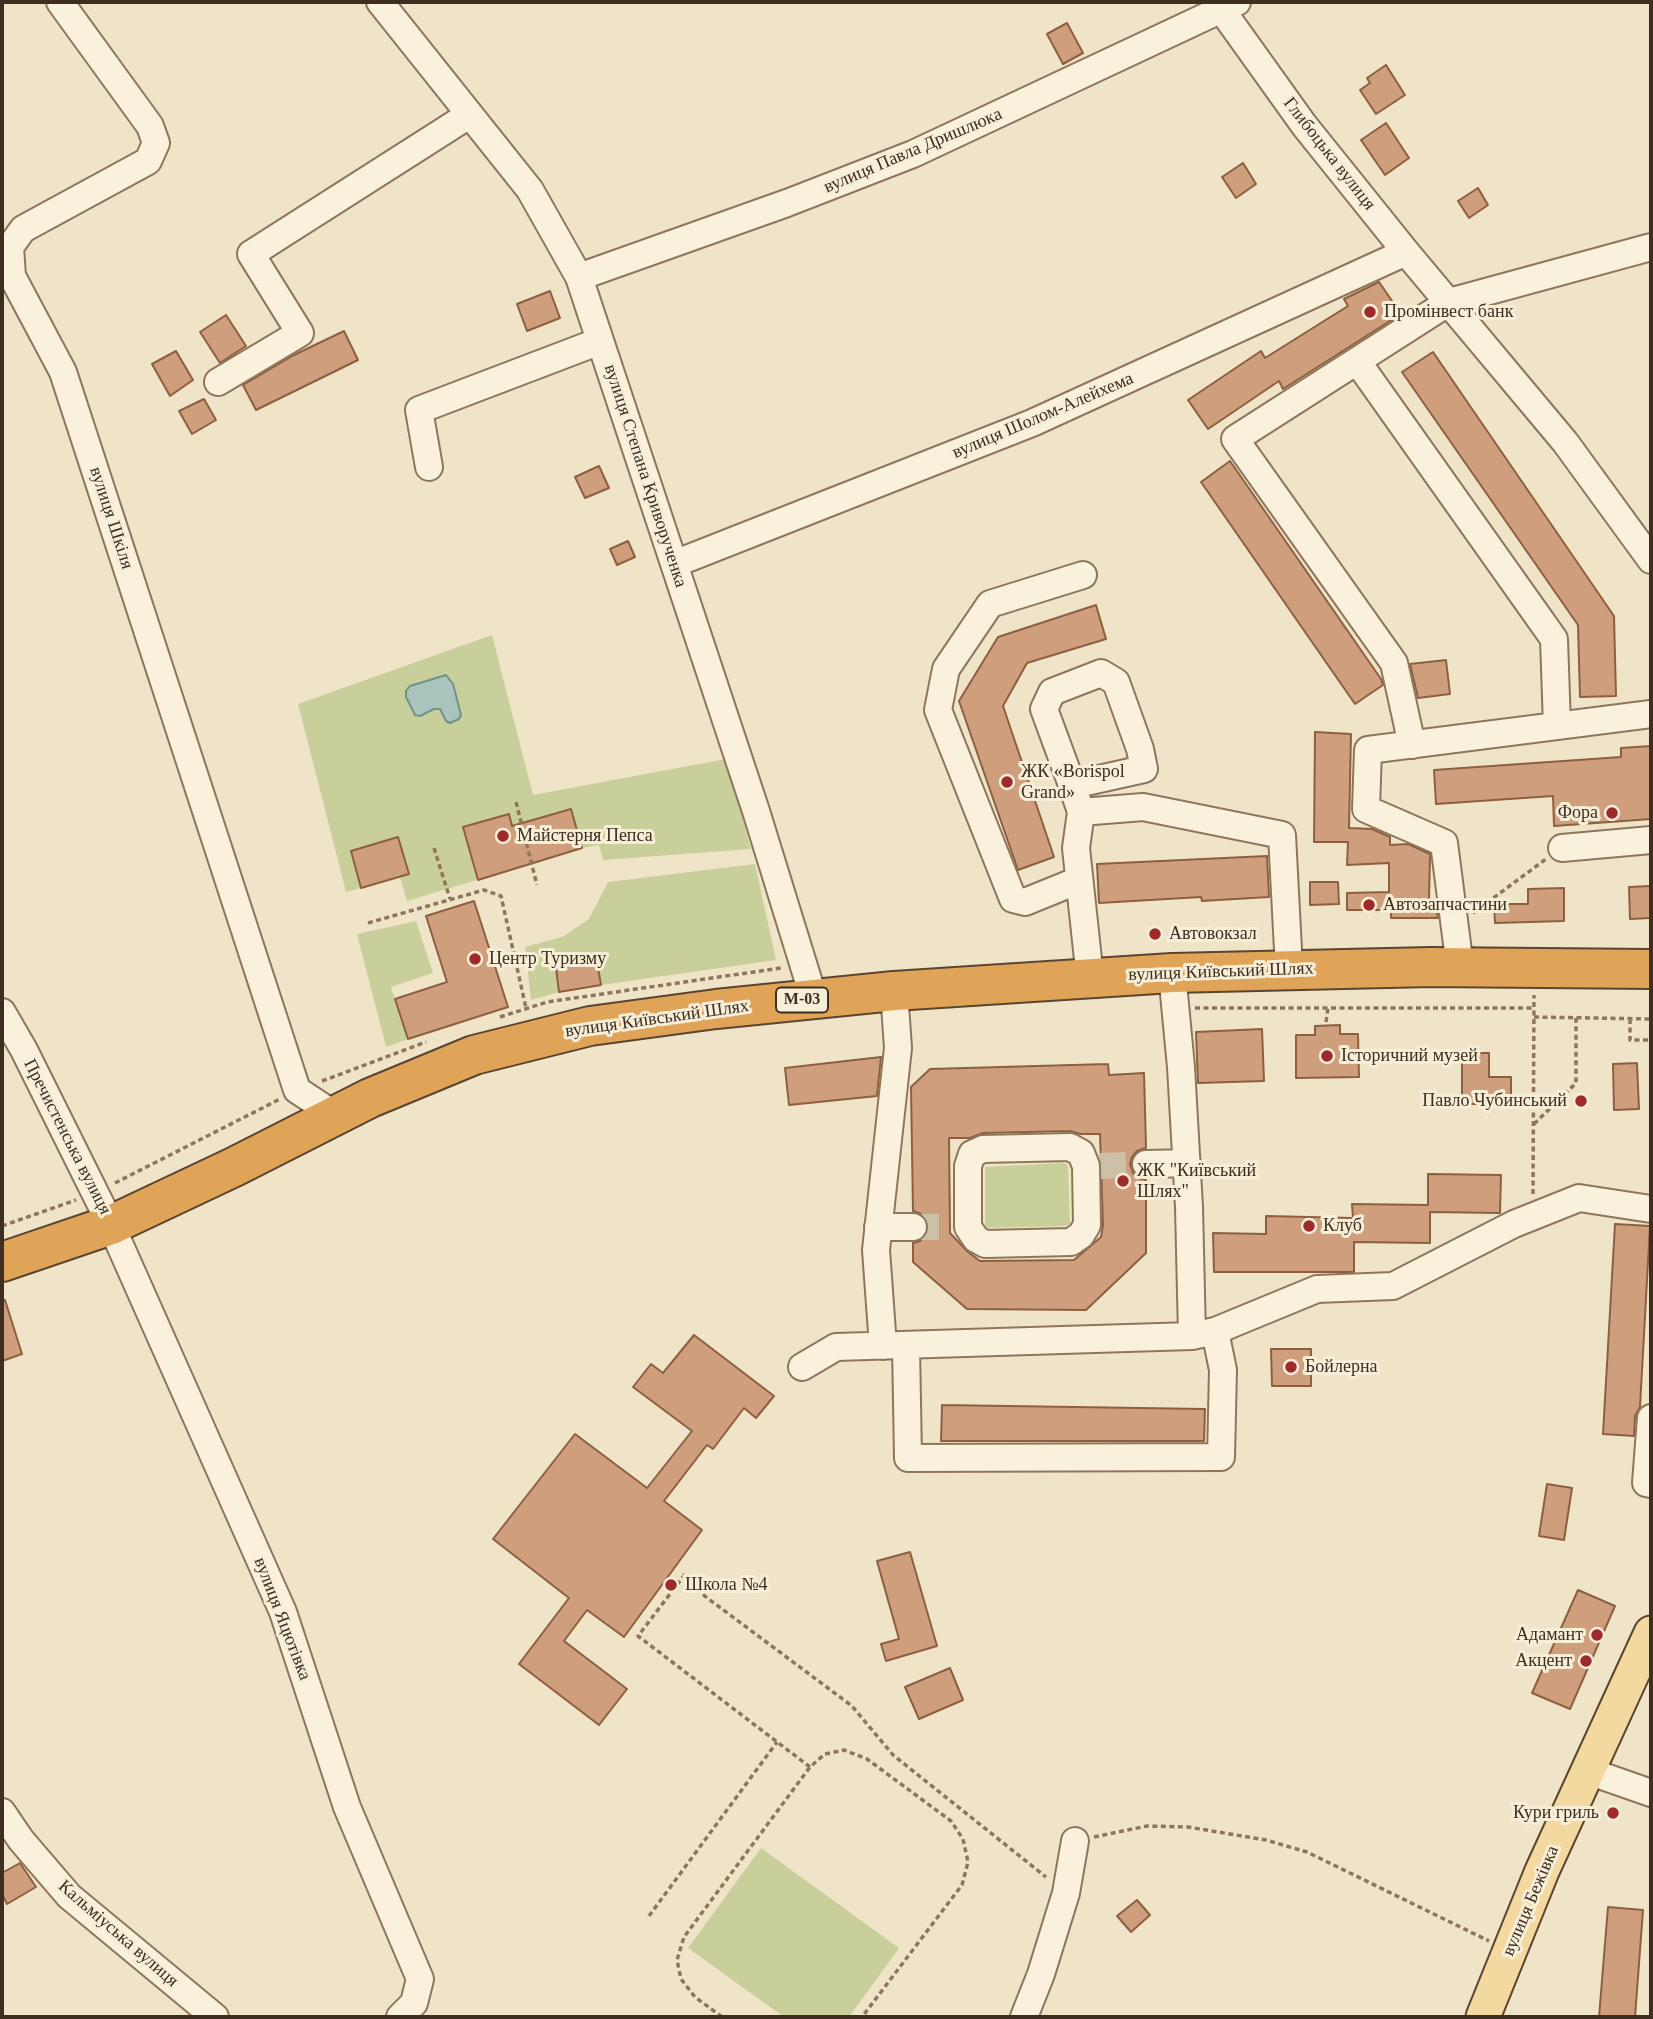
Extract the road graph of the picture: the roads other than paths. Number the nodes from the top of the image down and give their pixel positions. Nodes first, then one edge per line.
1 (60, 2) edge
2 (380, 2) edge
3 (1225, 4) edge
4 (469, 115) junction
5 (1651, 247) edge
6 (1406, 252) junction
7 (579, 277) junction
8 (1449, 302) junction
9 (600, 341) junction
10 (1357, 361) junction
11 (218, 382) dead end
12 (429, 467) dead end
13 (1651, 560) edge
14 (674, 564) junction
15 (1083, 575) dead end
16 (1651, 714) edge
17 (1558, 726) junction
18 (1412, 745) junction
19 (1072, 785) junction
20 (1082, 812) junction
21 (1651, 840) edge
22 (1562, 848) road end
23 (1080, 880) junction
24 (1460, 967) junction
25 (1289, 969) junction
26 (1651, 969) edge
27 (1090, 978) junction
28 (894, 991) junction
29 (1174, 991) junction
30 (814, 999) junction
31 (2, 1012) edge
32 (335, 1115) junction
33 (1187, 1163) junction
34 (1146, 1164) tunnel mouth
35 (1651, 1209) edge
36 (111, 1225) junction
37 (878, 1227) junction
38 (913, 1227) tunnel mouth
39 (959, 1227) joint
40 (2, 1262) edge
41 (1203, 1333) junction
42 (895, 1346) junction
43 (802, 1367) dead end
44 (1651, 1418) edge
45 (1651, 1483) edge
46 (1651, 1633) edge
47 (1588, 1771) junction
48 (1651, 1794) edge
49 (2, 1812) edge
50 (1075, 1841) road end
51 (215, 2017) edge
52 (400, 2017) edge
53 (1024, 2017) edge
54 (1483, 2017) edge

1 - 32 street, вулиця Шкіля
2 - 4 street, вулиця Степана Криворученка
3 - 6 street, Глибоцька вулиця
3 - 7 street, вулиця Павла Дришлюка
4 - 7 street, вулиця Степана Криворученка
4 - 11 street
5 - 8 street
6 - 8 street, Глибоцька вулиця
6 - 14 street, вулиця Шолом-Алейхема
7 - 9 street, вулиця Степана Криворученка
8 - 10 street
8 - 13 street, Глибоцька вулиця
9 - 12 street
9 - 14 street, вулиця Степана Криворученка
10 - 17 street
10 - 18 street
14 - 30 street, вулиця Степана Криворученка
15 - 23 street
16 - 17 street
17 - 18 street
18 - 24 street
19 - 19 street
19 - 20 street
20 - 23 street
20 - 25 street
21 - 22 street
23 - 27 street
24 - 25 highway, вулиця Київський Шлях / М-03
24 - 26 highway, вулиця Київський Шлях / М-03
25 - 29 highway, вулиця Київський Шлях / М-03
27 - 28 highway, вулиця Київський Шлях / М-03
27 - 29 highway, вулиця Київський Шлях / М-03
28 - 30 highway, вулиця Київський Шлях / М-03
28 - 37 street
29 - 33 street
30 - 32 highway, вулиця Київський Шлях / М-03
31 - 36 street, Пречистенська вулиця
32 - 36 highway, вулиця Київський Шлях / М-03
33 - 34 street
33 - 41 street
35 - 41 street
36 - 40 highway, вулиця Київський Шлях / М-03
36 - 52 street, вулиця Яцютівка
37 - 38 street
37 - 42 street
39 - 39 street
41 - 42 street
41 - 42 street
42 - 43 street
44 - 45 street
46 - 47 main road, вулиця Бежівка
47 - 48 street
47 - 54 main road, вулиця Бежівка
49 - 51 street, Кальміуська вулиця
50 - 53 street

